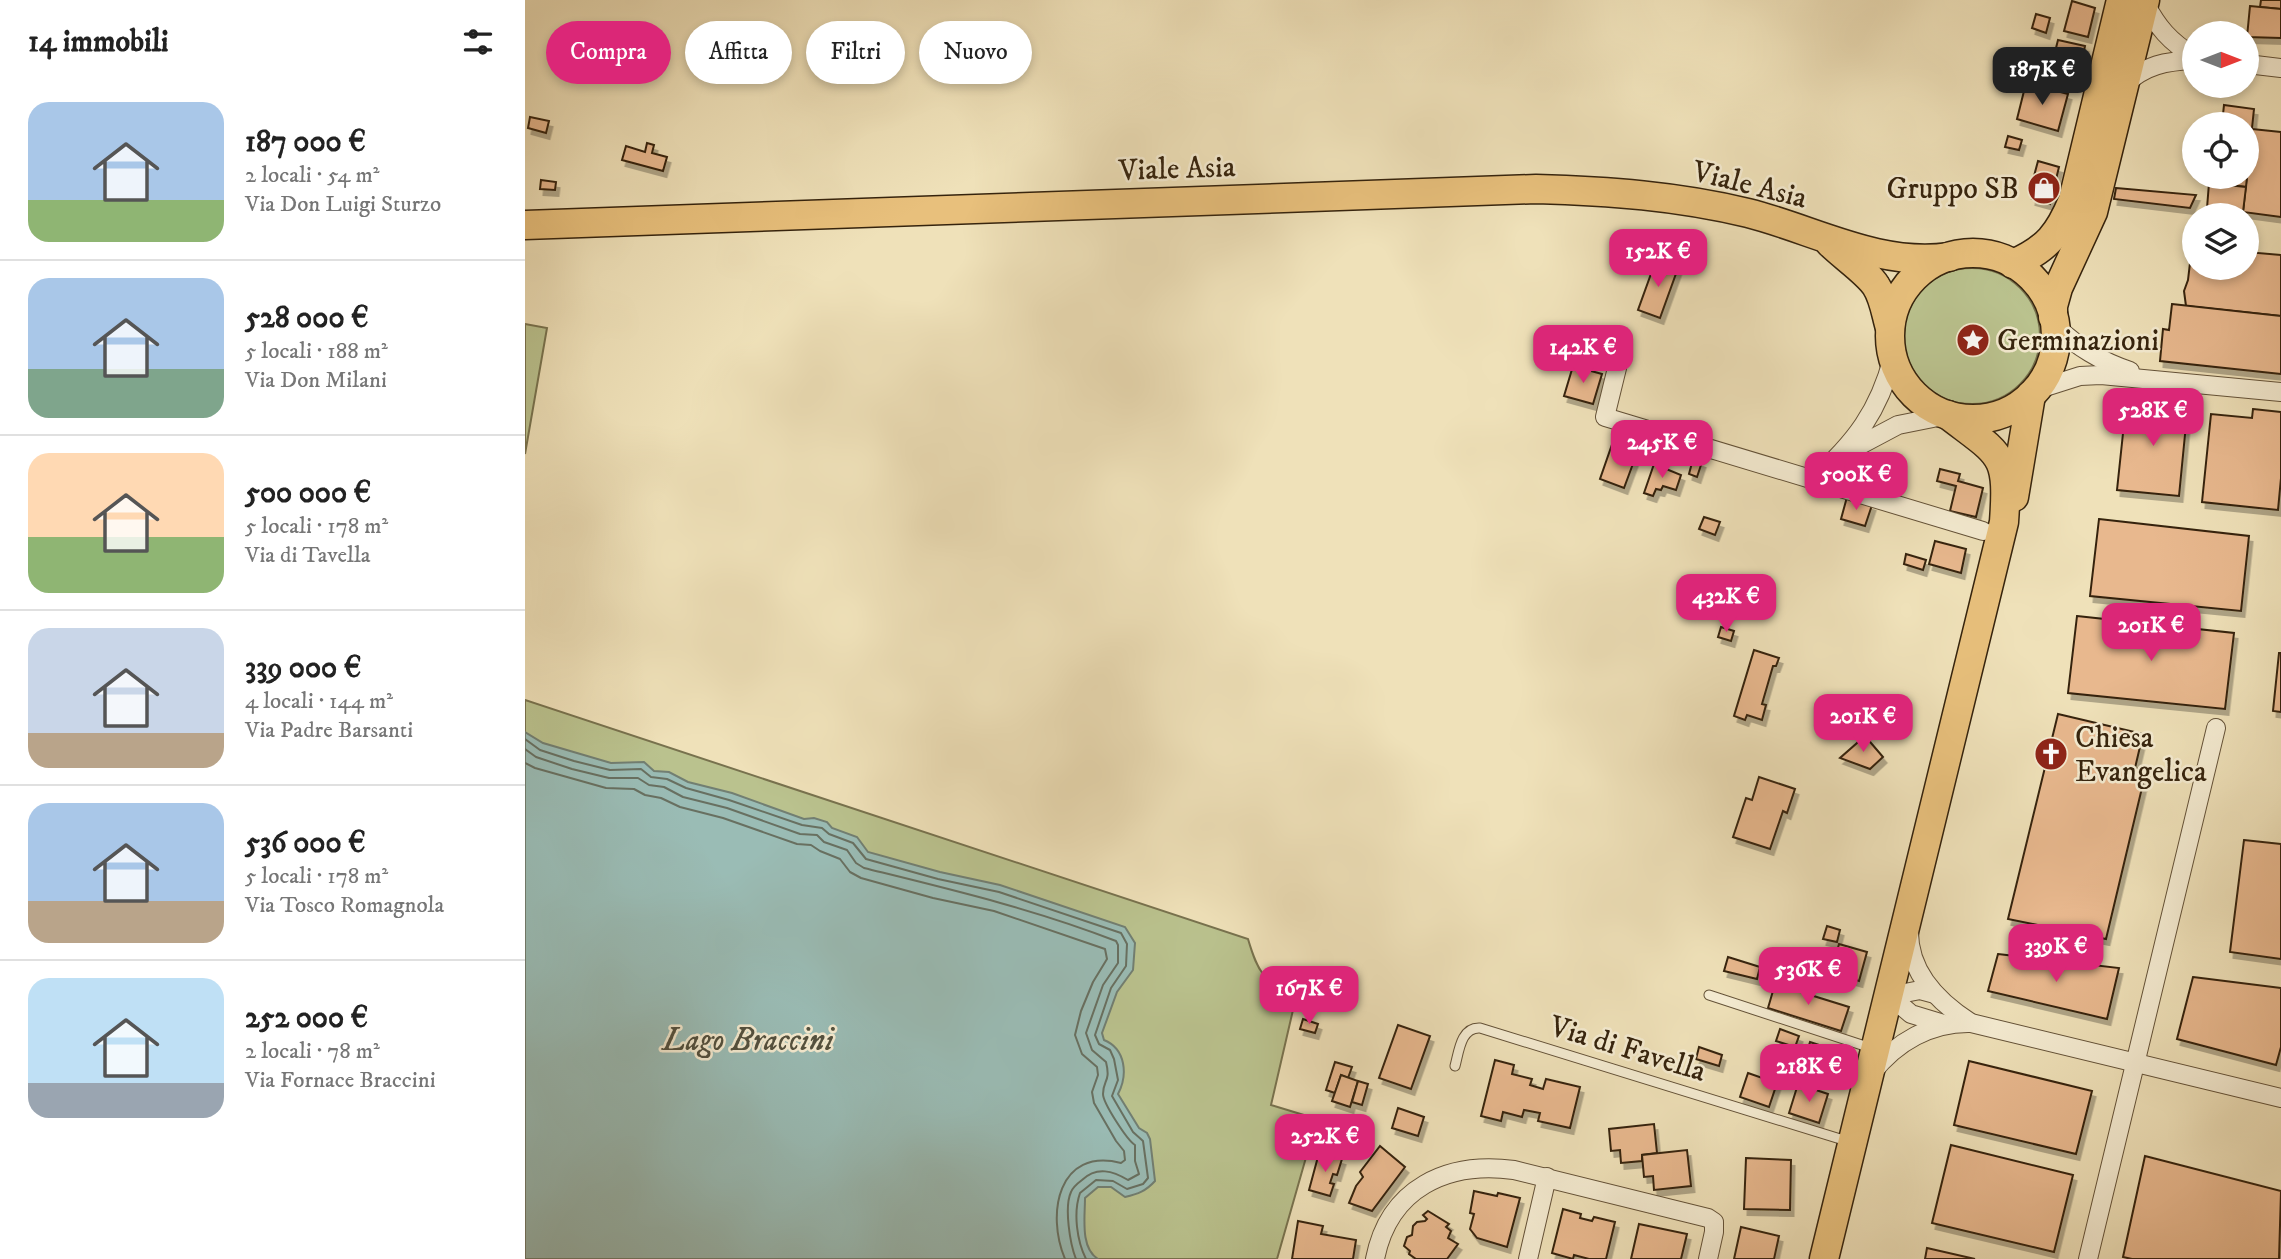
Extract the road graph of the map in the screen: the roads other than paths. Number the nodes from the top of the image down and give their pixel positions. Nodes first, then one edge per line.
1 (2137, 0) edge
2 (2182, 49) edge
3 (2182, 61) edge
4 (2259, 65) edge
5 (2281, 68) edge
6 (2124, 85) junction
7 (525, 225) edge
8 (1826, 239) junction
9 (1949, 257) junction
10 (2013, 264) junction
11 (2054, 321) junction
12 (1890, 328) junction
13 (1893, 357) junction
14 (1617, 368) dead end
15 (2150, 378) junction
16 (2033, 392) junction
17 (2281, 392) edge
18 (1948, 415) junction
19 (1840, 457) junction
20 (1814, 480) junction
21 (1993, 527) junction
22 (2216, 728) dead end
23 (1909, 915) junction
24 (1935, 994) junction
25 (1709, 995) dead end
26 (1889, 996) junction
27 (1971, 1023) junction
28 (1944, 1024) junction
29 (1876, 1050) junction
30 (2135, 1062) junction
31 (1455, 1066) dead end
32 (1869, 1078) junction
33 (2281, 1098) edge
34 (1852, 1143) junction
35 (1547, 1177) junction
36 (1375, 1259) edge
37 (1528, 1259) edge
38 (1708, 1259) edge
39 (1824, 1259) edge
40 (2088, 1259) edge

1 - 2 street
1 - 6 main road
1 - 10 main road
3 - 6 street
4 - 5 street
6 - 11 main road
7 - 8 main road, Viale Asia
8 - 9 main road, Viale Asia
8 - 12 main road
9 - 10 main road
9 - 12 main road
10 - 11 main road
11 - 15 street
11 - 16 main road
12 - 13 main road
13 - 18 main road
13 - 19 street
14 - 20 street
15 - 16 street
15 - 17 street
16 - 18 main road
16 - 21 main road
18 - 19 street
18 - 21 main road
19 - 20 street
20 - 21 street
21 - 23 main road
22 - 30 street
23 - 24 street
23 - 26 main road
24 - 26 street
24 - 27 street
25 - 29 lane
26 - 28 street
26 - 29 main road
27 - 28 street
27 - 30 street
28 - 32 street
29 - 32 main road
30 - 33 street
30 - 40 street
31 - 34 lane, Via di Favella
32 - 34 main road
34 - 39 main road
35 - 36 street
35 - 37 street
35 - 38 street

